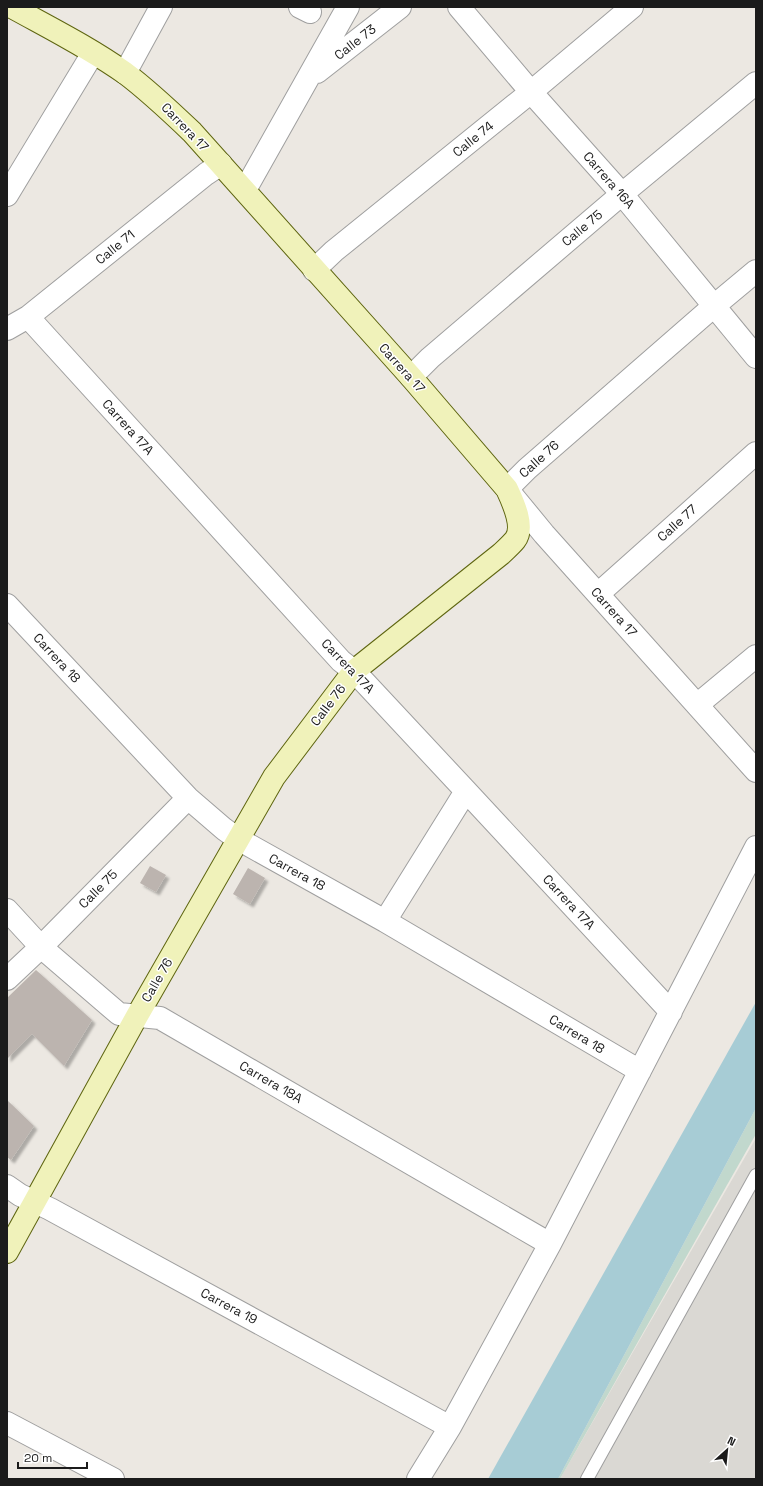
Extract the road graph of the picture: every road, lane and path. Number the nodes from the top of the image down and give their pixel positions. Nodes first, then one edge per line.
1 (12, 7) edge
2 (161, 7) edge
3 (348, 7) edge
4 (400, 7) edge
5 (459, 7) edge
6 (632, 7) edge
7 (93, 53) junction
8 (125, 73) junction
9 (309, 77) junction
10 (756, 82) edge
11 (531, 92) junction
12 (221, 164) junction
13 (245, 190) junction
14 (622, 194) junction
15 (7, 195) edge
16 (314, 270) junction
17 (756, 271) edge
18 (714, 306) junction
19 (28, 317) junction
20 (7, 329) edge
21 (756, 357) edge
22 (411, 377) junction
23 (756, 453) edge
24 (507, 489) junction
25 (598, 594) junction
26 (7, 605) edge
27 (756, 656) edge
28 (354, 671) junction
29 (698, 705) junction
30 (756, 771) edge
31 (466, 791) junction
32 (188, 798) junction
33 (238, 839) junction
34 (756, 847) edge
35 (7, 910) edge
36 (385, 921) junction
37 (41, 947) junction
38 (7, 979) edge
39 (671, 1012) junction
40 (137, 1016) junction
41 (640, 1071) junction
42 (756, 1175) edge
43 (7, 1186) edge
44 (34, 1202) junction
45 (550, 1244) junction
46 (7, 1252) edge
47 (7, 1423) edge
48 (450, 1427) junction
49 (113, 1479) edge
50 (418, 1479) edge
51 (587, 1479) edge

1 - 7 main road, Carrera 17
2 - 8 street
3 - 9 street
4 - 9 street, Calle 73
5 - 11 street, Carrera 16A
6 - 11 street, Calle 74
7 - 8 main road, Carrera 17
7 - 15 street
8 - 12 main road, Carrera 17
9 - 13 street
10 - 14 street, Calle 75
11 - 14 street, Carrera 16A
11 - 16 street, Calle 74
12 - 13 main road, Carrera 17
12 - 19 street, Calle 71
13 - 16 main road, Carrera 17
14 - 18 street, Carrera 16A
14 - 22 street, Calle 75
16 - 22 main road, Carrera 17
17 - 18 street, Calle 76
18 - 21 street, Carrera 16A
18 - 24 street, Calle 76
19 - 20 street, Calle 71
19 - 28 street, Carrera 17A
22 - 24 main road, Carrera 17
23 - 25 street, Calle 77
24 - 25 street, Carrera 17
24 - 28 main road, Calle 76
25 - 29 street, Carrera 17
26 - 32 street, Carrera 18
27 - 29 street
28 - 31 street, Carrera 17A
28 - 33 main road, Calle 76
29 - 30 street, Carrera 17
31 - 36 street
31 - 39 street, Carrera 17A
32 - 33 street, Carrera 18
32 - 37 street, Calle 75
33 - 36 street, Carrera 18
33 - 40 main road, Calle 76
34 - 39 street
35 - 37 street, Carrera 18A
36 - 41 street, Carrera 18
37 - 38 street, Calle 75
37 - 40 street, Carrera 18A
39 - 41 street
40 - 44 main road, Calle 76
40 - 45 street, Carrera 18A
41 - 45 street
42 - 51 lane
43 - 44 street, Carrera 19
44 - 46 main road, Calle 76
44 - 48 street, Carrera 19
45 - 48 street
47 - 49 street
48 - 50 street

